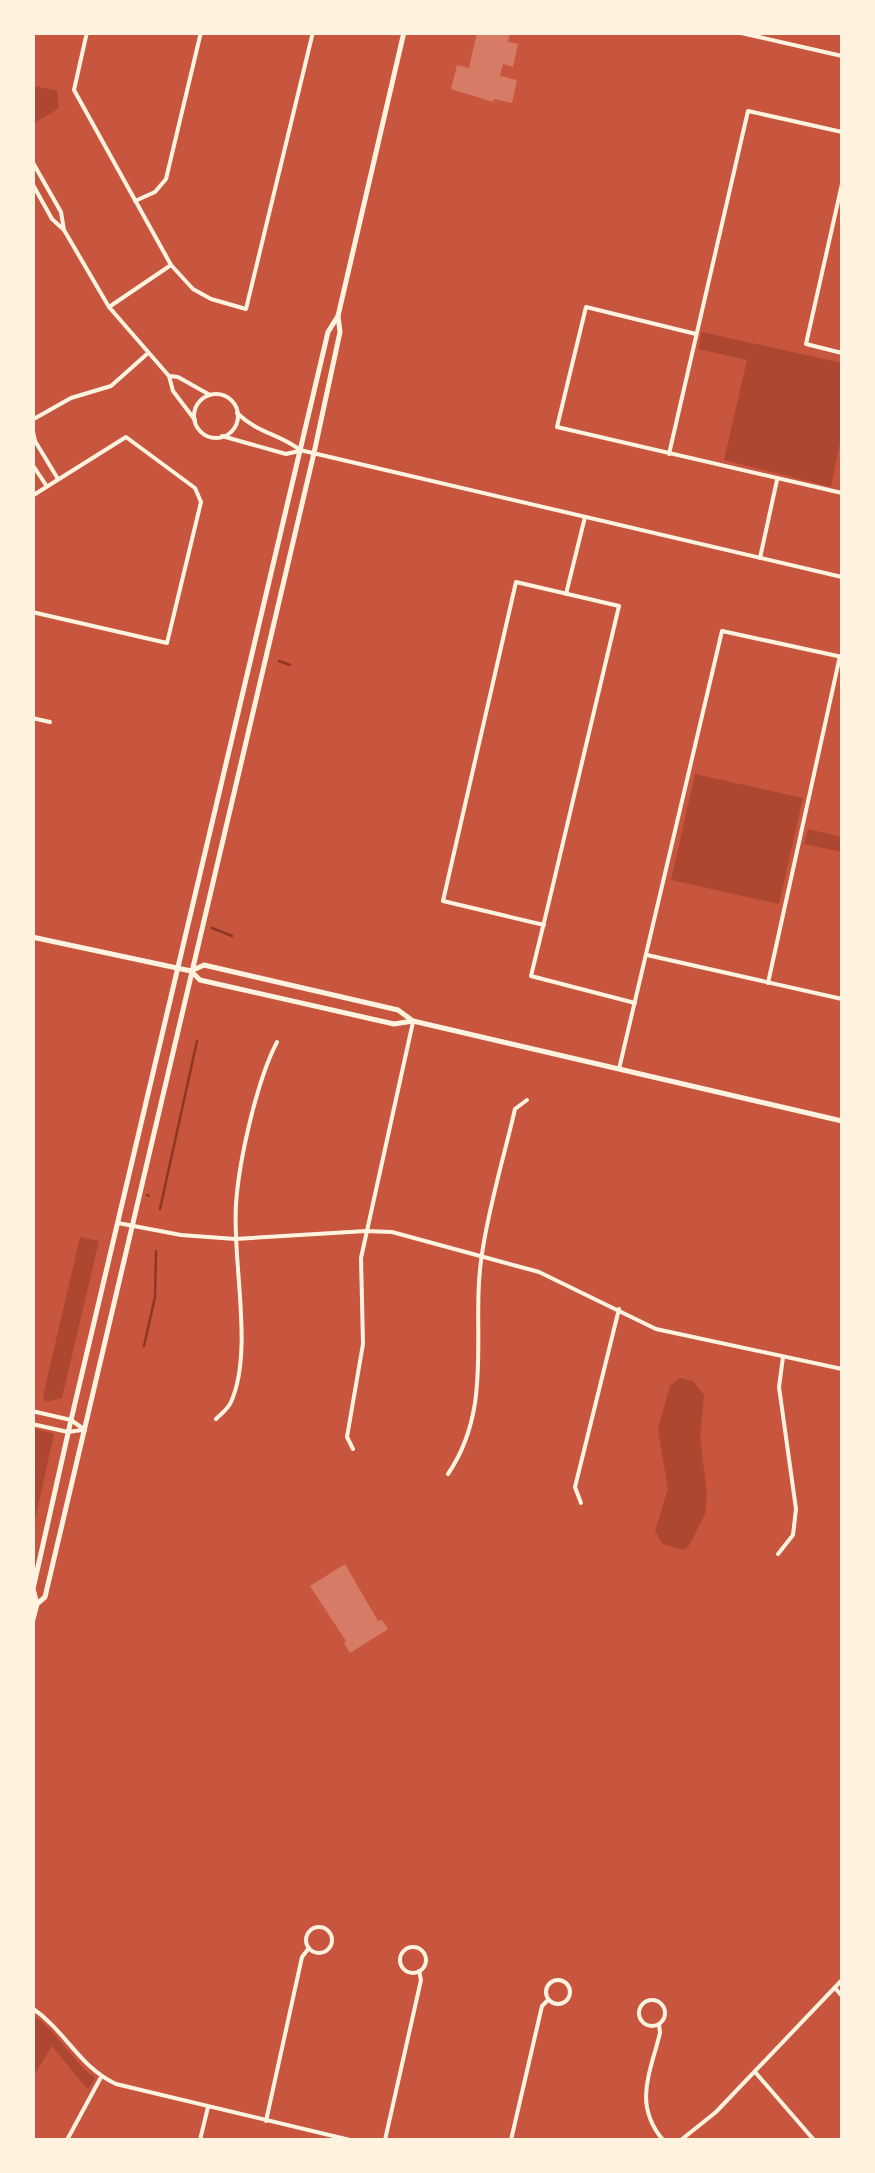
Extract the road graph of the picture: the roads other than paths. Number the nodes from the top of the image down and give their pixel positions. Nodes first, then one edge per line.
1 (87, 32) edge
2 (201, 32) edge
3 (313, 32) edge
4 (404, 32) edge
5 (737, 32) edge
6 (761, 35) edge
7 (842, 56) edge
8 (842, 132) edge
9 (32, 161) edge
10 (32, 183) edge
11 (842, 184) edge
12 (135, 201) junction
13 (64, 230) junction
14 (171, 265) junction
15 (109, 307) junction
16 (338, 316) junction
17 (696, 334) junction
18 (842, 353) edge
19 (148, 354) junction
20 (169, 376) junction
21 (210, 394) junction
22 (238, 413) junction
23 (194, 420) junction
24 (32, 424) edge
25 (222, 436) junction
26 (300, 450) junction
27 (314, 453) junction
28 (669, 454) junction
29 (32, 464) edge
30 (58, 479) junction
31 (777, 479) junction
32 (46, 486) junction
33 (842, 493) edge
34 (32, 496) edge
35 (585, 517) junction
36 (760, 558) junction
37 (842, 577) edge
38 (566, 594) junction
39 (32, 612) edge
40 (841, 657) edge
41 (32, 718) edge
42 (50, 722) dead end
43 (544, 925) junction
44 (32, 936) edge
45 (646, 954) junction
46 (177, 968) junction
47 (192, 971) junction
48 (768, 982) junction
49 (842, 999) edge
50 (635, 1004) junction
51 (413, 1020) junction
52 (278, 1042) dead end
53 (619, 1069) junction
54 (528, 1100) dead end
55 (842, 1121) edge
56 (118, 1222) junction
57 (132, 1225) junction
58 (366, 1231) junction
59 (235, 1240) junction
60 (481, 1256) junction
61 (619, 1309) junction
62 (782, 1357) junction
63 (842, 1369) edge
64 (32, 1411) edge
65 (71, 1420) junction
66 (216, 1420) dead end
67 (32, 1424) edge
68 (84, 1430) junction
69 (68, 1432) junction
70 (353, 1449) dead end
71 (448, 1474) dead end
72 (581, 1503) dead end
73 (778, 1554) dead end
74 (37, 1604) junction
75 (32, 1623) edge
76 (309, 1948) junction
77 (419, 1971) junction
78 (842, 1980) edge
79 (835, 1988) junction
80 (842, 1996) edge
81 (548, 2000) junction
82 (32, 2008) edge
83 (659, 2024) junction
84 (755, 2072) junction
85 (101, 2077) junction
86 (208, 2107) junction
87 (266, 2120) junction
88 (330, 2138) edge
89 (67, 2140) edge
90 (200, 2140) edge
91 (350, 2140) edge
92 (385, 2140) edge
93 (511, 2140) edge
94 (663, 2140) edge
95 (682, 2140) edge
96 (814, 2140) edge

1 - 12 street
2 - 12 street
3 - 14 street
4 - 16 main road
5 - 6 street
6 - 7 street
8 - 17 street
9 - 13 street
10 - 13 street
11 - 18 street
12 - 14 street
13 - 15 street
14 - 15 street
15 - 19 street
16 - 26 main road
16 - 27 main road
17 - 28 street
17 - 28 street
19 - 20 street
19 - 24 street
20 - 21 street
20 - 23 street
21 - 22 street
21 - 23 street
22 - 25 street
22 - 26 street
23 - 25 street
24 - 30 street
25 - 26 street
26 - 27 street
26 - 46 main road
27 - 35 street
27 - 47 main road
28 - 31 street
29 - 32 street
30 - 32 street
30 - 39 street
31 - 33 street
31 - 36 street
32 - 34 street
35 - 36 street
35 - 38 street
36 - 37 street
38 - 43 street
38 - 43 street
40 - 45 street
40 - 48 street
41 - 42 street
43 - 50 street
44 - 46 main road
45 - 48 street
45 - 50 street
46 - 47 main road
46 - 56 main road
47 - 51 main road
47 - 51 main road
47 - 57 main road
48 - 49 street
50 - 53 street
51 - 53 main road
51 - 58 street
52 - 59 street
53 - 55 main road
54 - 60 street
56 - 57 street
56 - 65 main road
57 - 59 street
57 - 68 main road
58 - 59 street
58 - 60 street
58 - 70 street
59 - 66 street
60 - 61 street
60 - 71 street
61 - 62 street
61 - 72 street
62 - 63 street
62 - 73 street
64 - 65 street
65 - 68 street
65 - 69 main road
67 - 69 street
68 - 69 street
68 - 74 main road
69 - 74 main road
74 - 75 main road
76 - 76 street
76 - 87 street
77 - 77 street
77 - 92 street
78 - 79 street
79 - 80 street
79 - 84 street
81 - 81 street
81 - 93 street
82 - 85 street
83 - 83 street
83 - 94 street
84 - 95 street
84 - 96 street
85 - 86 street
85 - 89 street
86 - 87 street
86 - 90 street
87 - 88 street
88 - 91 street

